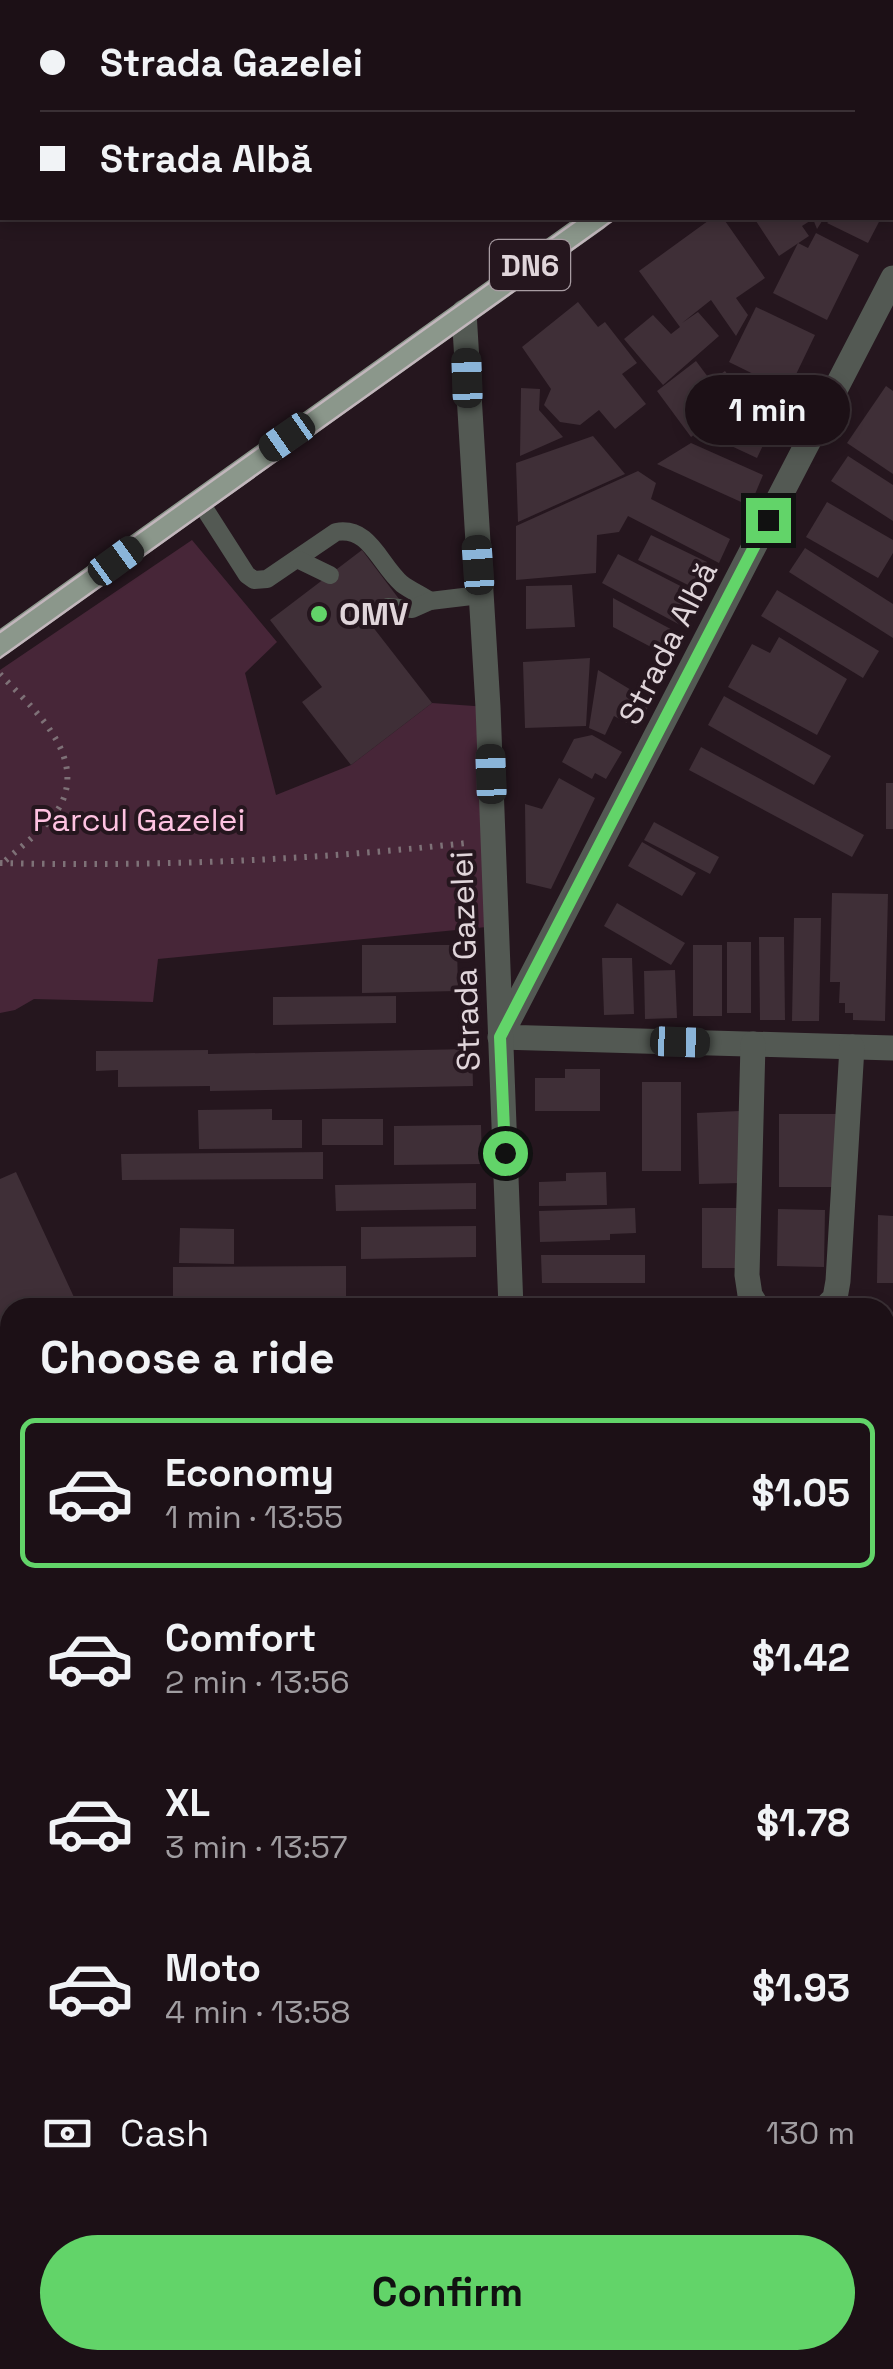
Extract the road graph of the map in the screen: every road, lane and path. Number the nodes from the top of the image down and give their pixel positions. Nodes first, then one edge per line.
1 (594, 220) edge
2 (893, 278) edge
3 (464, 312) junction
4 (198, 500) junction
5 (298, 560) junction
6 (330, 574) dead end
7 (480, 595) junction
8 (430, 601) junction
9 (388, 607) dead end
10 (0, 644) edge
11 (0, 674) edge
12 (433, 846) dead end
13 (2, 863) edge
14 (500, 1037) junction
15 (753, 1044) junction
16 (852, 1047) junction
17 (893, 1048) edge
18 (511, 1298) edge
19 (752, 1298) edge
20 (835, 1298) edge

1 - 3 main road, DN6
2 - 14 street, Strada Albă
3 - 4 main road, DN6
3 - 7 street, Strada Gazelei
4 - 5 lane
4 - 10 main road, DN6
5 - 6 lane
5 - 8 lane
7 - 8 lane
7 - 14 street, Strada Gazelei
8 - 9 lane
11 - 13 path
12 - 13 path
14 - 15 street
14 - 18 street, Strada Gazelei
15 - 16 street
15 - 19 street
16 - 17 street
16 - 20 street

